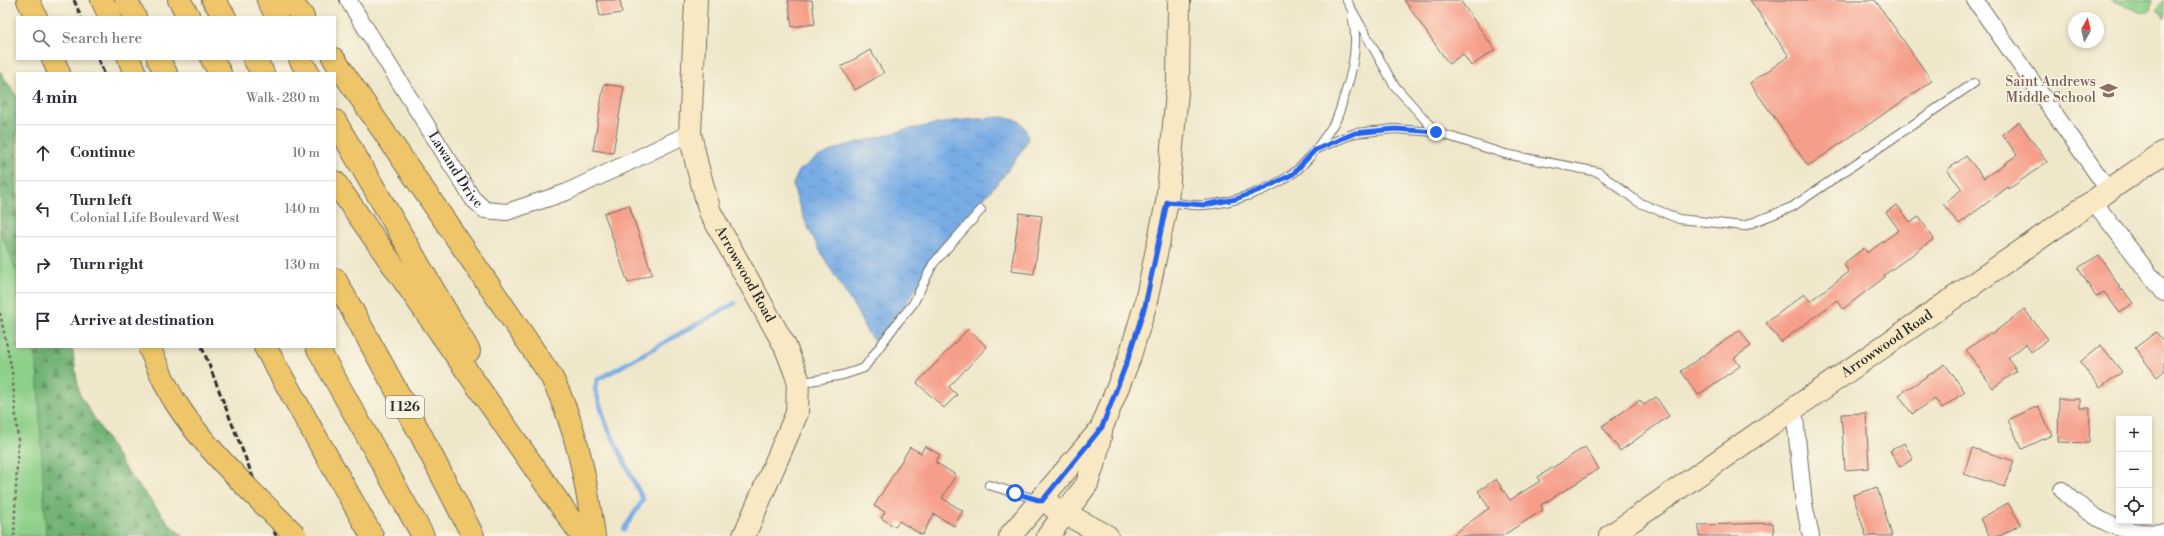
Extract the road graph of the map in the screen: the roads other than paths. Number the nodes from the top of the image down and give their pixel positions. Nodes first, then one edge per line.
1 (28, 0) edge
2 (102, 0) edge
3 (126, 0) edge
4 (179, 0) edge
5 (213, 0) edge
6 (268, 0) edge
7 (290, 0) edge
8 (348, 0) edge
9 (696, 0) edge
10 (1179, 0) edge
11 (1347, 0) edge
12 (1975, 0) edge
13 (36, 16) edge
14 (110, 16) edge
15 (134, 16) edge
16 (188, 16) edge
17 (224, 16) edge
18 (276, 16) edge
19 (302, 16) edge
20 (53, 60) edge
21 (129, 60) edge
22 (159, 60) edge
23 (213, 60) edge
24 (255, 60) edge
25 (301, 60) edge
26 (335, 60) edge
27 (58, 72) edge
28 (135, 72) edge
29 (165, 72) edge
30 (219, 72) edge
31 (262, 72) edge
32 (307, 72) edge
33 (1974, 83) dead end
34 (336, 123) edge
35 (1436, 132) junction
36 (690, 133) junction
37 (1315, 150) junction
38 (2164, 152) edge
39 (336, 183) edge
40 (2101, 196) junction
41 (1167, 202) junction
42 (981, 210) dead end
43 (336, 281) edge
44 (2164, 293) edge
45 (149, 348) edge
46 (266, 348) edge
47 (318, 348) edge
48 (798, 383) junction
49 (1794, 408) junction
50 (1102, 427) junction
51 (546, 485) junction
52 (989, 485) dead end
53 (2062, 490) dead end
54 (1042, 501) junction
55 (1065, 514) junction
56 (2164, 532) edge
57 (584, 534) edge
58 (296, 536) edge
59 (372, 536) edge
60 (423, 536) edge
61 (472, 536) edge
62 (744, 536) edge
63 (1010, 536) edge
64 (1048, 536) edge
65 (1107, 536) edge
66 (1610, 536) edge
67 (1811, 536) edge

1 - 13 highway
2 - 14 highway
3 - 15 highway
4 - 16 highway
5 - 17 highway
6 - 18 highway
7 - 19 highway
8 - 36 street, Lawand Drive
9 - 36 street, Arrowwood Road
10 - 41 street
11 - 35 lane
11 - 37 lane
12 - 40 street
20 - 27 highway
21 - 28 highway
22 - 29 highway
23 - 30 highway
24 - 31 highway
25 - 32 highway
26 - 57 highway
33 - 35 lane
34 - 51 highway
35 - 37 lane
36 - 48 street, Arrowwood Road
37 - 41 lane
38 - 40 street, Arrowwood Road
39 - 51 highway
40 - 44 street
40 - 49 street, Arrowwood Road
41 - 50 street
42 - 48 lane
43 - 61 highway, I 126
45 - 58 highway, bridge
46 - 59 highway
47 - 60 highway
48 - 62 street, Arrowwood Road
49 - 66 street, Arrowwood Road
49 - 67 street
50 - 54 street
50 - 55 street
51 - 57 highway
52 - 54 lane
53 - 56 street
54 - 55 street
54 - 63 street
55 - 64 street
55 - 65 street

